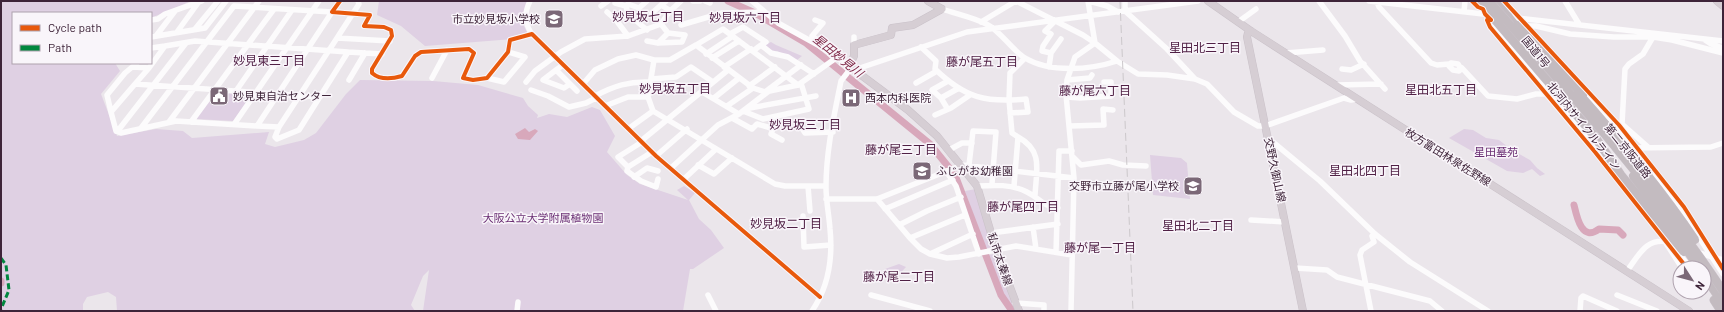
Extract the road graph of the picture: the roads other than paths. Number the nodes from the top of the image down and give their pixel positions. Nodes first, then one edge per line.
1 (200, 1) edge
2 (218, 1) edge
3 (226, 1) edge
4 (238, 1) edge
5 (259, 1) edge
6 (319, 1) edge
7 (340, 1) edge
8 (358, 1) edge
9 (530, 1) edge
10 (608, 1) edge
11 (647, 1) edge
12 (666, 1) edge
13 (681, 1) edge
14 (694, 1) edge
15 (700, 1) edge
16 (705, 1) edge
17 (752, 1) edge
18 (928, 1) edge
19 (1089, 1) edge
20 (1124, 1) edge
21 (1198, 1) edge
22 (1208, 1) edge
23 (1319, 1) edge
24 (1369, 1) edge
25 (1464, 1) edge
26 (1479, 1) edge
27 (1483, 1) edge
28 (1489, 1) edge
29 (1494, 1) edge
30 (1501, 1) edge
31 (1565, 1) edge
32 (1717, 1) edge
33 (1020, 2) edge
34 (1378, 2) edge
35 (615, 3) dead end
36 (710, 3) dead end
37 (627, 4) edge
38 (661, 5) junction
39 (234, 6) junction
40 (601, 6) dead end
41 (1723, 6) edge
42 (254, 7) junction
43 (274, 9) junction
44 (942, 9) junction
45 (1256, 9) dead end
46 (176, 10) junction
47 (292, 10) junction
48 (312, 11) junction
49 (671, 11) junction
50 (1125, 11) junction
51 (332, 12) junction
52 (607, 12) dead end
53 (765, 12) junction
54 (1119, 12) junction
55 (1464, 12) junction
56 (652, 13) dead end
57 (352, 14) junction
58 (628, 14) junction
59 (1509, 14) junction
60 (1091, 16) junction
61 (1491, 19) junction
62 (1529, 19) junction
63 (152, 20) edge
64 (616, 20) junction
65 (816, 20) dead end
66 (1054, 21) junction
67 (981, 22) junction
68 (1238, 22) junction
69 (661, 24) junction
70 (1579, 24) junction
71 (681, 25) dead end
72 (1527, 26) junction
73 (195, 29) junction
74 (992, 29) junction
75 (648, 30) junction
76 (1251, 31) junction
77 (177, 32) junction
78 (668, 32) junction
79 (532, 34) junction
80 (731, 35) junction
81 (153, 36) edge
82 (628, 36) junction
83 (854, 37) dead end
84 (1653, 37) junction
85 (337, 38) junction
86 (1061, 38) dead end
87 (1703, 39) junction
88 (207, 41) junction
89 (390, 41) junction
90 (647, 41) dead end
91 (739, 41) junction
92 (1723, 41) edge
93 (186, 43) junction
94 (228, 43) junction
95 (658, 43) junction
96 (1095, 43) junction
97 (247, 45) junction
98 (696, 45) junction
99 (761, 45) junction
100 (854, 45) junction
101 (165, 46) junction
102 (267, 46) junction
103 (287, 47) junction
104 (920, 47) junction
105 (152, 48) edge
106 (1723, 48) edge
107 (307, 49) junction
108 (329, 50) junction
109 (447, 50) junction
110 (752, 50) junction
111 (1323, 50) dead end
112 (348, 52) junction
113 (508, 52) junction
114 (366, 53) junction
115 (1052, 53) junction
116 (1286, 53) junction
117 (1723, 53) edge
118 (382, 54) junction
119 (706, 54) junction
120 (555, 57) junction
121 (712, 58) junction
122 (834, 58) junction
123 (1025, 58) junction
124 (654, 60) junction
125 (1524, 60) junction
126 (1117, 61) junction
127 (152, 64) edge
128 (152, 64) edge
129 (1364, 64) junction
130 (135, 65) edge
131 (564, 65) junction
132 (801, 65) junction
133 (851, 67) junction
134 (1049, 67) junction
135 (149, 68) junction
136 (726, 68) junction
137 (775, 68) junction
138 (1070, 69) junction
139 (556, 70) junction
140 (1342, 70) dead end
141 (937, 71) junction
142 (814, 74) junction
143 (786, 75) junction
144 (1092, 75) dead end
145 (432, 78) dead end
146 (487, 78) junction
147 (739, 78) junction
148 (1195, 79) junction
149 (349, 80) dead end
150 (650, 80) junction
151 (1067, 80) junction
152 (948, 81) junction
153 (526, 82) dead end
154 (713, 82) junction
155 (1104, 82) dead end
156 (916, 83) dead end
157 (135, 84) junction
158 (570, 84) junction
159 (583, 84) junction
160 (799, 84) junction
161 (154, 85) junction
162 (1336, 85) junction
163 (172, 86) junction
164 (751, 87) junction
165 (194, 88) junction
166 (959, 88) junction
167 (215, 90) junction
168 (530, 90) dead end
169 (236, 91) junction
170 (577, 91) dead end
171 (702, 92) junction
172 (767, 92) junction
173 (255, 93) junction
174 (277, 94) junction
175 (1551, 94) junction
176 (1584, 94) junction
177 (970, 95) junction
178 (300, 96) junction
179 (816, 96) dead end
180 (595, 97) junction
181 (648, 97) junction
182 (1067, 97) junction
183 (320, 98) junction
184 (714, 98) junction
185 (806, 98) junction
186 (941, 98) junction
187 (1357, 99) junction
188 (1009, 100) junction
189 (605, 106) junction
190 (727, 106) junction
191 (947, 108) junction
192 (1113, 110) dead end
193 (653, 111) junction
194 (743, 111) junction
195 (111, 112) junction
196 (1010, 113) junction
197 (935, 115) dead end
198 (732, 118) junction
199 (669, 119) junction
200 (169, 122) junction
201 (191, 122) junction
202 (235, 123) junction
203 (801, 123) dead end
204 (256, 126) junction
205 (1070, 126) junction
206 (1265, 126) junction
207 (279, 127) junction
208 (142, 128) junction
209 (628, 129) junction
210 (686, 130) junction
211 (116, 131) junction
212 (833, 132) junction
213 (1018, 137) junction
214 (1268, 138) junction
215 (702, 140) junction
216 (782, 140) dead end
217 (642, 142) junction
218 (972, 143) junction
219 (1723, 143) edge
220 (1648, 147) junction
221 (1633, 148) junction
222 (716, 149) junction
223 (949, 150) junction
224 (1599, 152) junction
225 (654, 154) junction
226 (1073, 154) junction
227 (732, 158) junction
228 (698, 165) junction
229 (966, 165) junction
230 (1146, 166) dead end
231 (628, 167) junction
232 (672, 168) junction
233 (993, 168) junction
234 (658, 171) dead end
235 (946, 171) junction
236 (1015, 171) junction
237 (1035, 173) junction
238 (1058, 176) junction
239 (634, 177) junction
240 (1074, 178) junction
241 (658, 179) dead end
242 (684, 179) junction
243 (953, 180) junction
244 (992, 184) junction
245 (808, 186) junction
246 (826, 186) junction
247 (977, 186) junction
248 (1014, 186) junction
249 (1034, 196) junction
250 (961, 197) junction
251 (826, 199) junction
252 (878, 199) junction
253 (1058, 208) junction
254 (885, 209) junction
255 (810, 211) dead end
256 (965, 215) junction
257 (803, 216) dead end
258 (1681, 219) junction
259 (1251, 220) dead end
260 (1285, 222) junction
261 (1058, 224) junction
262 (899, 225) junction
263 (1033, 228) junction
264 (991, 233) junction
265 (973, 234) junction
266 (1375, 234) junction
267 (910, 238) junction
268 (1667, 241) junction
269 (831, 245) junction
270 (1036, 249) junction
271 (996, 250) junction
272 (1056, 252) junction
273 (984, 253) junction
274 (1685, 253) junction
275 (930, 254) junction
276 (1072, 255) junction
277 (1712, 257) junction
278 (1678, 260) edge
279 (1683, 260) edge
280 (1689, 260) edge
281 (1694, 260) edge
282 (1723, 260) edge
283 (1295, 268) junction
284 (1627, 271) junction
285 (1723, 274) edge
286 (1366, 284) junction
287 (1723, 285) edge
288 (1712, 287) edge
289 (1723, 291) edge
290 (708, 295) dead end
291 (871, 295) dead end
292 (1617, 295) dead end
293 (820, 297) junction
294 (1712, 297) edge
295 (518, 302) dead end
296 (1015, 303) junction
297 (1723, 304) edge
298 (517, 311) edge
299 (716, 311) edge
300 (812, 311) edge
301 (930, 311) edge
302 (1019, 311) edge
303 (1044, 311) edge
304 (1071, 311) edge
305 (1303, 311) edge
306 (1371, 311) edge
307 (1442, 311) edge
308 (1488, 311) edge
309 (1580, 311) edge
310 (1617, 311) edge
311 (1657, 311) edge
312 (1689, 311) edge
313 (1721, 311) edge

1 - 46 street
1 - 77 street
2 - 73 street
3 - 73 street
4 - 39 street
5 - 42 street
6 - 48 street
7 - 51 street
8 - 57 street
9 - 79 street
10 - 40 street
11 - 37 street
12 - 38 street
13 - 49 street
14 - 15 street
16 - 36 street
17 - 53 street
18 - 44 main road
19 - 54 street
19 - 60 street
20 - 50 street
21 - 50 street
22 - 68 main road, 枚方富田林泉佐野線
23 - 129 street
24 - 34 street
25 - 55 street
26 - 61 highway, 国道1号
26 - 274 highway, bridge
27 - 281 highway, 第二京阪道路, bridge
28 - 289 highway, 第二京阪道路, bridge
29 - 59 highway, 国道1号
29 - 258 highway, bridge
30 - 59 street
31 - 70 street
32 - 41 main road
33 - 66 street
33 - 67 street
34 - 55 street
34 - 175 street
35 - 37 street
37 - 58 street
38 - 49 street
38 - 56 street
39 - 42 street
39 - 88 street
42 - 43 street
42 - 94 street
43 - 47 street
43 - 97 street
44 - 67 street
44 - 100 main road
45 - 68 street
46 - 63 street
46 - 81 street
47 - 48 street
47 - 102 street
48 - 51 street
48 - 103 street
49 - 69 street
50 - 54 street
50 - 148 street
51 - 57 street
51 - 107 street
52 - 64 street
53 - 71 street
53 - 122 street
54 - 60 street
55 - 61 street
57 - 85 street
57 - 89 street
58 - 64 street
58 - 75 street
59 - 61 street
59 - 62 street
59 - 258 highway, 国道1号, bridge
60 - 66 street
60 - 96 street
61 - 125 street
61 - 125 highway, 国道1号, bridge
62 - 70 street
62 - 72 street
64 - 82 street
65 - 122 street
66 - 74 street
66 - 96 street
66 - 115 street
67 - 74 street
68 - 76 main road, 枚方富田林泉佐野線
69 - 75 street
69 - 78 street
70 - 87 street
72 - 84 street
72 - 176 street
73 - 77 street
74 - 104 street
74 - 123 street
75 - 82 street
76 - 116 main road, 枚方富田林泉佐野線
76 - 206 main road, 交野久御山線
77 - 81 street
78 - 95 street
78 - 95 street
79 - 113 street
79 - 120 street
80 - 91 street
80 - 98 street
80 - 99 street
80 - 119 street
82 - 120 street
83 - 100 street
84 - 117 street
84 - 220 street
85 - 89 street
85 - 108 street
86 - 115 street
87 - 92 street
87 - 106 street
88 - 93 street
88 - 94 street
88 - 163 street
89 - 118 street
90 - 95 street
91 - 110 street
91 - 121 street
93 - 101 street
93 - 161 street
94 - 97 street
94 - 165 street
96 - 126 street
96 - 138 street
97 - 102 street
97 - 167 street
98 - 119 street
98 - 124 street
99 - 110 street
99 - 132 street
100 - 133 main road
101 - 105 street
101 - 128 street
102 - 103 street
102 - 169 street
103 - 107 street
103 - 173 street
104 - 133 street
104 - 141 street
107 - 108 street
107 - 174 street
108 - 112 street
108 - 178 street
109 - 118 street
109 - 145 street
109 - 146 street
110 - 136 street
110 - 137 street
111 - 116 street
112 - 114 street
112 - 183 street
113 - 146 street
113 - 146 street
114 - 118 street
114 - 149 street
115 - 134 street
116 - 162 main road, 枚方富田林泉佐野線
119 - 121 street
120 - 131 street
120 - 153 street
121 - 136 street
122 - 133 street
122 - 142 street
123 - 134 street
123 - 188 street
124 - 150 street
124 - 159 street
125 - 175 street
125 - 274 highway, 国道1号, bridge
126 - 138 street
126 - 148 street
127 - 135 street
129 - 140 street
129 - 162 street
130 - 135 street
130 - 195 street
131 - 139 street
131 - 159 street
132 - 142 street
132 - 143 street
133 - 212 street
133 - 223 main road, 私市太秦線
134 - 138 street
135 - 157 street
136 - 147 street
136 - 154 street
137 - 143 street
137 - 164 street
138 - 151 street
139 - 158 street
139 - 158 street
141 - 152 street
141 - 156 street
142 - 160 street
143 - 160 street
143 - 172 street
144 - 151 street
147 - 164 street
147 - 184 street
148 - 206 street
150 - 154 street
150 - 180 street
150 - 181 street
151 - 182 street
152 - 166 street
152 - 186 street
154 - 171 street
155 - 182 street
157 - 161 street
157 - 195 street
158 - 170 street
159 - 180 street
160 - 172 street
160 - 185 street
161 - 163 street
161 - 211 street
162 - 187 main road, 枚方富田林泉佐野線
163 - 165 street
163 - 208 street
164 - 172 street
164 - 190 street
165 - 167 street
165 - 200 street
166 - 177 street
166 - 186 street
167 - 169 street
167 - 201 street
168 - 180 street
169 - 173 street
171 - 184 street
171 - 199 street
172 - 194 street
173 - 174 street
173 - 202 street
174 - 178 street
174 - 204 street
175 - 176 street
175 - 224 street
176 - 221 street
177 - 188 street
177 - 191 street
178 - 183 street
178 - 207 street
179 - 185 street
180 - 189 street
181 - 189 street
181 - 193 street
182 - 205 street
183 - 207 street
184 - 190 street
185 - 194 street
185 - 194 street
186 - 191 street
187 - 206 street
187 - 284 main road, 枚方富田林泉佐野線
188 - 196 street
188 - 196 street
189 - 209 street
190 - 194 street
191 - 197 street
192 - 205 street
193 - 199 street
193 - 209 street
194 - 198 street
195 - 211 street
196 - 213 street
198 - 215 street
198 - 216 street
199 - 210 street
199 - 217 street
200 - 201 street
200 - 208 street
201 - 202 street
202 - 204 street
203 - 212 street
204 - 207 street
205 - 226 street
206 - 214 main road, 交野久御山線
208 - 211 street
209 - 217 street
210 - 215 street
210 - 225 street
212 - 246 street
213 - 236 street
213 - 237 street
214 - 260 main road, 交野久御山線
214 - 266 street
215 - 222 street
215 - 232 street
217 - 225 street
217 - 231 street
218 - 223 street
218 - 229 street
218 - 233 street
219 - 220 street
220 - 221 street
221 - 224 street
221 - 277 street
222 - 227 street
222 - 228 street
223 - 229 main road, 私市太秦線
224 - 268 street
225 - 231 street
225 - 232 street
226 - 230 street
226 - 238 street
226 - 240 street
227 - 228 street
227 - 245 street
228 - 242 street
229 - 233 street
229 - 235 street
229 - 247 main road, 私市太秦線
231 - 239 street
232 - 242 street
233 - 236 street
233 - 244 street
234 - 239 street
235 - 243 street
235 - 252 street
236 - 237 street
236 - 248 street
237 - 238 street
237 - 249 street
238 - 240 street
238 - 253 street
239 - 241 street
240 - 276 street
242 - 293 street
243 - 250 street
243 - 254 street
244 - 247 street
244 - 248 street
245 - 246 street
245 - 255 street
246 - 251 street
247 - 264 main road, 私市太秦線
248 - 249 street
249 - 253 street
250 - 256 street
250 - 262 street
251 - 252 street
251 - 269 street
252 - 254 street
253 - 261 street
254 - 262 street
256 - 265 street
256 - 267 street
257 - 269 street
258 - 287 highway, 国道1号, bridge
259 - 260 street
260 - 283 main road, 交野久御山線
261 - 263 street
261 - 272 street
262 - 267 street
263 - 264 street
263 - 270 street
264 - 271 main road, 私市太秦線
265 - 273 street
265 - 275 street
266 - 286 street
266 - 308 street
267 - 275 street
268 - 277 street
268 - 278 street
268 - 279 street
268 - 284 street
269 - 293 street
270 - 271 street
270 - 272 street
271 - 273 street
271 - 296 main road, 私市太秦線
272 - 276 street
273 - 275 street
274 - 280 highway, 国道1号
276 - 304 street
277 - 282 street
277 - 285 street
283 - 286 street
283 - 305 main road, 交野久御山線
284 - 312 main road, 枚方富田林泉佐野線
286 - 306 street
286 - 307 street
288 - 297 highway
290 - 299 street
291 - 301 street
292 - 311 street
293 - 300 street
294 - 313 highway
295 - 298 street
296 - 302 main road, 私市太秦線
296 - 303 street
309 - 310 street

